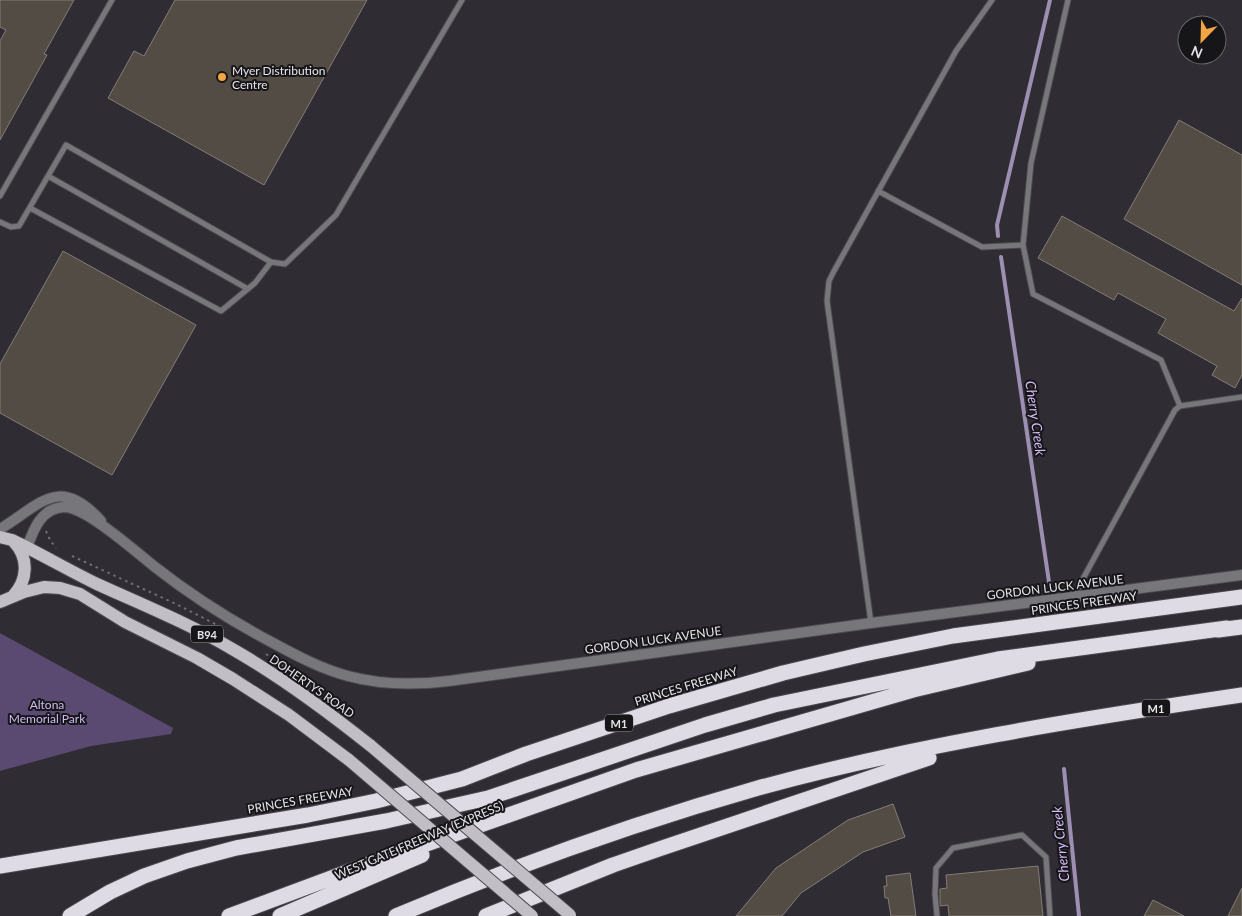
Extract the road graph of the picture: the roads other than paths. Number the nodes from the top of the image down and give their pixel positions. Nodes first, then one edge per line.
1 (112, 0) edge
2 (462, 0) edge
3 (992, 0) edge
4 (1068, 0) edge
5 (48, 176) junction
6 (878, 191) junction
7 (0, 196) edge
8 (30, 208) junction
9 (0, 222) edge
10 (1023, 245) junction
11 (271, 262) junction
12 (248, 289) junction
13 (1242, 397) edge
14 (1180, 406) junction
15 (108, 529) junction
16 (3, 534) edge
17 (25, 553) junction
18 (1242, 575) edge
19 (1073, 597) junction
20 (1242, 597) edge
21 (4, 600) edge
22 (871, 623) junction
23 (1235, 628) edge
24 (1242, 695) edge
25 (1070, 721) junction
26 (571, 792) junction
27 (0, 866) edge
28 (70, 916) edge
29 (229, 916) edge
30 (280, 916) edge
31 (396, 916) edge
32 (486, 916) edge
33 (532, 916) edge
34 (570, 916) edge
35 (937, 916) edge
36 (1050, 916) edge

1 - 7 lane
2 - 11 lane
3 - 6 lane
4 - 10 lane
5 - 8 lane
5 - 11 lane
5 - 12 lane
6 - 10 lane
6 - 22 lane
8 - 9 lane
8 - 12 lane
10 - 14 lane
11 - 12 lane
13 - 14 lane
14 - 19 lane
15 - 16 street, GORDON LUCK AVENUE
15 - 17 street, GORDON LUCK AVENUE
15 - 22 street, GORDON LUCK AVENUE
16 - 17 main road, DOHERTYS ROAD / B94
17 - 21 main road
17 - 34 main road, DOHERTYS ROAD / B94, bridge
18 - 19 street, GORDON LUCK AVENUE
19 - 22 street, GORDON LUCK AVENUE
20 - 27 highway, PRINCES FREEWAY / M1
21 - 33 main road, B94, bridge
23 - 26 highway
23 - 28 highway
24 - 25 highway, M1
25 - 31 highway, M1
25 - 32 highway
26 - 29 highway
26 - 30 highway, WEST GATE FREEWAY (EXPRESS)
35 - 36 lane

